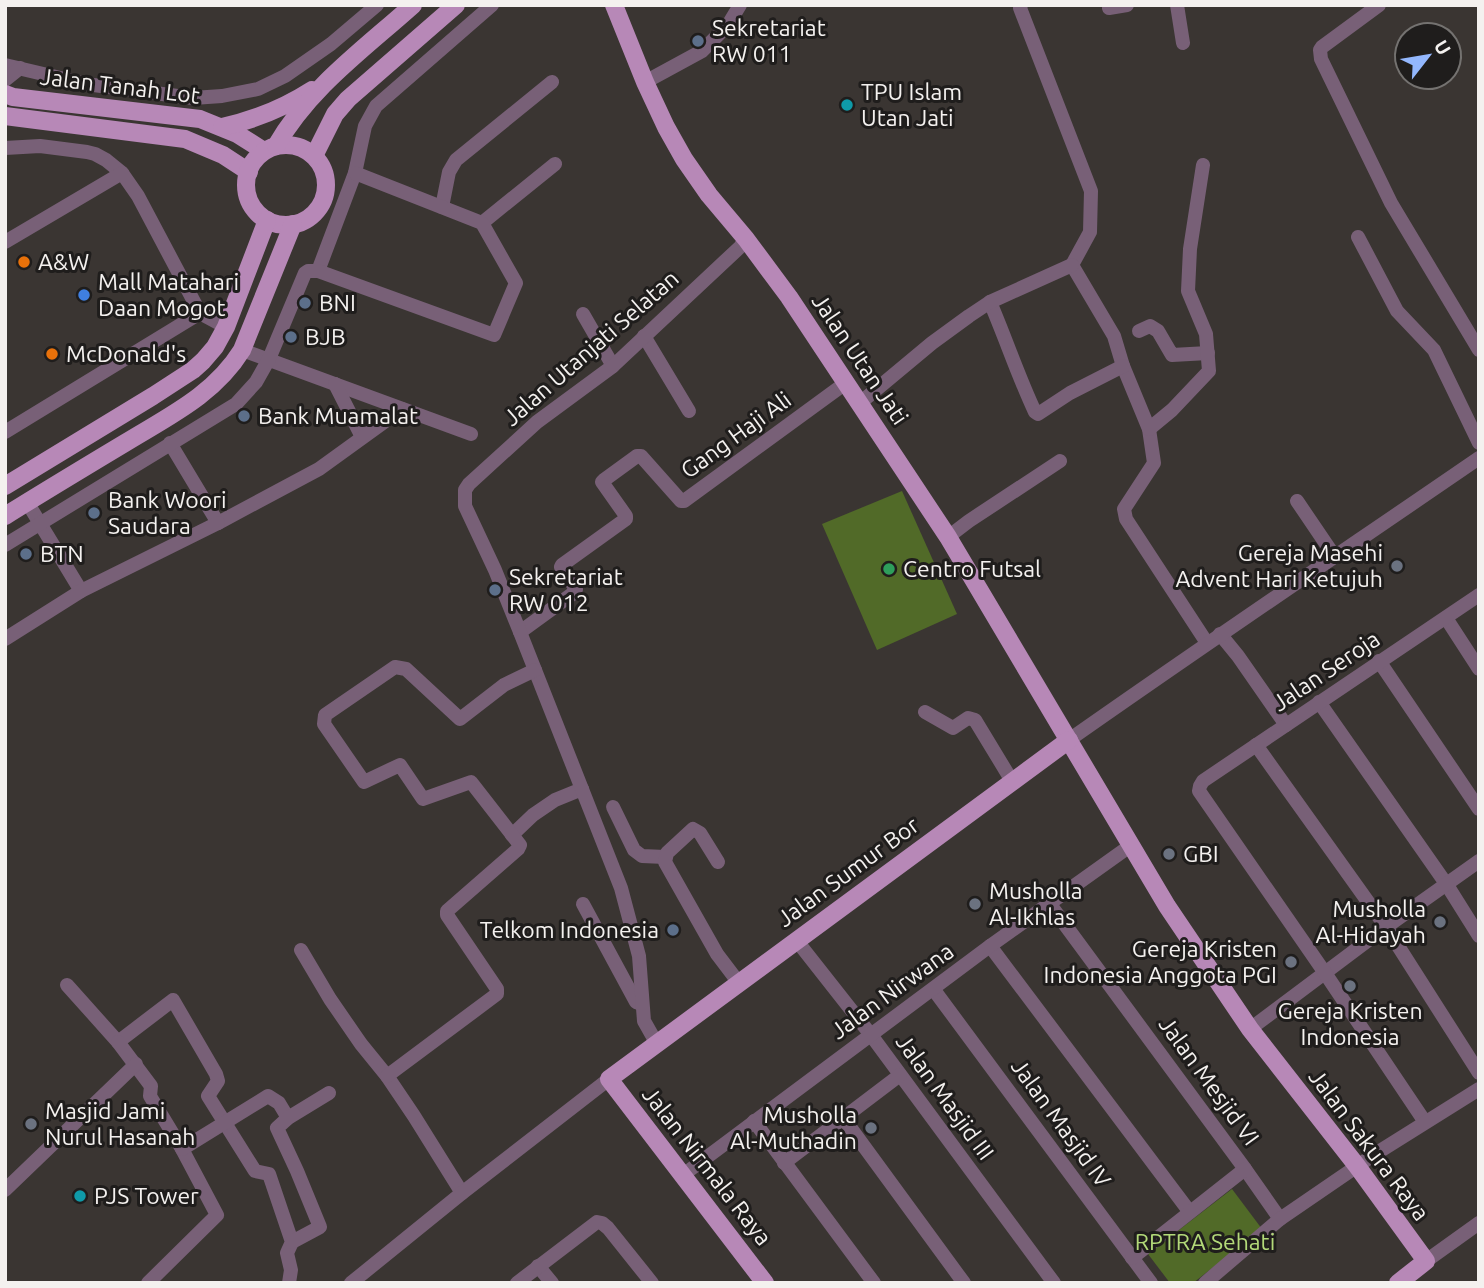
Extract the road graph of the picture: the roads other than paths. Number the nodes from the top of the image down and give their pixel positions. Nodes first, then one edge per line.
1 (413, 5) edge
2 (456, 5) edge
3 (492, 5) edge
4 (614, 5) edge
5 (740, 5) edge
6 (1021, 5) edge
7 (1127, 5) edge
8 (1177, 5) edge
9 (1379, 5) edge
10 (372, 7) edge
11 (1109, 8) dead end
12 (387, 29) junction
13 (345, 32) junction
14 (1183, 43) dead end
15 (361, 51) junction
16 (5, 65) edge
17 (20, 68) junction
18 (336, 70) junction
19 (378, 74) junction
20 (5, 80) edge
21 (552, 82) dead end
22 (645, 82) junction
23 (141, 92) junction
24 (391, 92) junction
25 (5, 94) edge
26 (137, 111) junction
27 (5, 116) edge
28 (222, 127) junction
29 (5, 148) edge
30 (270, 149) junction
31 (314, 156) junction
32 (555, 164) dead end
33 (1203, 165) dead end
34 (249, 172) junction
35 (122, 173) junction
36 (355, 173) junction
37 (442, 207) junction
38 (267, 220) junction
39 (482, 223) junction
40 (293, 224) junction
41 (1358, 237) dead end
42 (746, 239) junction
43 (5, 242) edge
44 (1072, 265) junction
45 (318, 271) junction
46 (990, 302) junction
47 (200, 313) junction
48 (583, 314) dead end
49 (226, 327) junction
50 (1139, 331) dead end
51 (644, 337) junction
52 (242, 349) junction
53 (1479, 350) edge
54 (1208, 353) junction
55 (269, 359) junction
56 (613, 366) junction
57 (1123, 366) junction
58 (847, 382) junction
59 (335, 384) junction
60 (860, 403) junction
61 (402, 409) junction
62 (689, 411) dead end
63 (1149, 429) junction
64 (5, 432) edge
65 (471, 434) dead end
66 (362, 437) junction
67 (170, 443) junction
68 (1479, 443) edge
69 (1479, 458) edge
70 (1060, 461) dead end
71 (5, 486) edge
72 (1297, 501) dead end
73 (27, 502) junction
74 (5, 516) edge
75 (40, 523) junction
76 (218, 523) junction
77 (948, 537) junction
78 (5, 545) edge
79 (1335, 557) junction
80 (81, 591) junction
81 (1479, 595) edge
82 (1446, 618) junction
83 (520, 632) junction
84 (1220, 634) junction
85 (5, 639) edge
86 (1207, 643) junction
87 (1379, 662) junction
88 (1479, 669) edge
89 (535, 670) junction
90 (1319, 702) junction
91 (925, 712) dead end
92 (1286, 725) junction
93 (1064, 733) junction
94 (1256, 746) junction
95 (1042, 760) junction
96 (1083, 766) junction
97 (1013, 781) junction
98 (582, 789) junction
99 (613, 807) dead end
100 (1479, 809) edge
101 (512, 835) junction
102 (1130, 846) junction
103 (665, 857) junction
104 (1479, 861) edge
105 (718, 862) dead end
106 (1447, 885) junction
107 (1049, 903) junction
108 (583, 904) dead end
109 (1386, 927) junction
110 (1479, 936) edge
111 (797, 941) junction
112 (990, 946) junction
113 (301, 950) dead end
114 (1325, 972) junction
115 (739, 984) junction
116 (67, 985) dead end
117 (934, 990) junction
118 (642, 1004) junction
119 (1250, 1029) junction
120 (650, 1033) junction
121 (871, 1035) junction
122 (118, 1042) junction
123 (136, 1064) junction
124 (1479, 1073) edge
125 (900, 1075) junction
126 (387, 1076) junction
127 (609, 1079) junction
128 (1479, 1089) edge
129 (329, 1093) dead end
130 (288, 1118) junction
131 (844, 1119) junction
132 (754, 1121) junction
133 (1425, 1122) junction
134 (224, 1124) junction
135 (182, 1149) junction
136 (784, 1163) junction
137 (1357, 1166) junction
138 (1245, 1169) junction
139 (683, 1175) junction
140 (459, 1190) junction
141 (5, 1191) edge
142 (1189, 1211) junction
143 (1280, 1219) junction
144 (1479, 1223) edge
145 (292, 1242) junction
146 (1132, 1258) junction
147 (1426, 1261) junction
148 (538, 1266) junction
149 (289, 1282) edge
150 (148, 1283) edge
151 (351, 1283) edge
152 (517, 1283) edge
153 (552, 1283) edge
154 (652, 1283) edge
155 (765, 1283) edge
156 (874, 1283) edge
157 (964, 1283) edge
158 (1054, 1283) edge
159 (1151, 1283) edge
160 (1205, 1283) edge
161 (1398, 1283) edge

1 - 12 main road
2 - 19 main road
3 - 24 street
4 - 22 main road, Jalan Utan Jati
5 - 22 street
6 - 44 street
7 - 11 street
8 - 14 street
9 - 53 street
10 - 12 street
10 - 13 street
12 - 15 main road
13 - 15 street
13 - 23 street
15 - 18 main road
16 - 17 street
17 - 20 street
17 - 23 street
18 - 28 main road
18 - 30 main road
19 - 24 street
19 - 31 main road
21 - 37 street
22 - 42 main road, Jalan Utan Jati
23 - 26 street
24 - 36 street
25 - 26 main road, Jalan Tanah Lot
26 - 28 main road, Jalan Tanah Lot
27 - 34 main road, Jalan Tanah Lot
28 - 30 main road, Jalan Tanah Lot
29 - 35 street
30 - 31 main road
30 - 34 main road
31 - 40 main road
32 - 39 street
33 - 54 street
34 - 38 main road
35 - 43 street
35 - 47 street
36 - 37 street
36 - 45 street
37 - 39 street
38 - 40 main road
38 - 49 main road
39 - 45 street
40 - 52 main road
41 - 68 street
42 - 51 street, Jalan Utanjati Selatan
42 - 58 main road, Jalan Utan Jati
44 - 46 street
44 - 57 street
45 - 55 street
46 - 57 street
46 - 60 street
47 - 49 street
47 - 64 street
48 - 56 street
49 - 71 main road
50 - 54 street
51 - 56 street, Jalan Utanjati Selatan
51 - 62 street
52 - 55 street
52 - 73 main road
54 - 63 street
55 - 59 street
55 - 67 street
56 - 83 street, Jalan Utanjati Selatan
57 - 63 street
58 - 60 main road, Jalan Utan Jati
58 - 83 street, Gang Haji Ali
59 - 61 street
59 - 66 street
60 - 77 main road, Jalan Utan Jati
61 - 65 street
61 - 66 street
63 - 86 street
66 - 76 street
67 - 75 street
67 - 76 street
69 - 79 street
70 - 77 street
72 - 79 street
73 - 74 main road
73 - 75 street
75 - 78 street
75 - 80 street
76 - 80 street
77 - 93 main road, Jalan Utan Jati
79 - 84 street
80 - 85 street
81 - 82 street, Jalan Seroja
82 - 87 street, Jalan Seroja
82 - 88 street
83 - 89 street
84 - 86 street
84 - 92 street
86 - 93 street
87 - 90 street, Jalan Seroja
87 - 100 street
89 - 98 street
89 - 101 street
90 - 92 street, Jalan Seroja
90 - 106 street
91 - 97 street
92 - 94 street, Jalan Seroja
93 - 95 main road, Jalan Sumur Bor
93 - 96 main road, Jalan Sakura Raya
94 - 109 street
94 - 114 street, Jalan Seroja
95 - 96 main road
95 - 97 main road, Jalan Sumur Bor
96 - 102 main road, Jalan Sakura Raya
97 - 111 main road, Jalan Sumur Bor
98 - 101 street
98 - 118 street
99 - 103 street
101 - 126 street
102 - 107 street, Jalan Nirwana
102 - 119 main road, Jalan Sakura Raya
103 - 105 street
103 - 115 street
104 - 106 street
106 - 109 street
106 - 110 street
107 - 112 street, Jalan Nirwana
107 - 138 street, Jalan Mesjid VI
108 - 118 street
109 - 114 street
109 - 124 street
111 - 115 main road, Jalan Sumur Bor
111 - 121 street, Jalan Masjid III
112 - 117 street, Jalan Nirwana
112 - 142 street
113 - 126 street
114 - 119 street
114 - 133 street
115 - 120 main road, Jalan Sumur Bor
116 - 122 street
117 - 121 street, Jalan Nirwana
117 - 146 street, Jalan Masjid IV
118 - 120 street
119 - 137 main road, Jalan Sakura Raya
120 - 127 main road, Jalan Sumur Bor
121 - 125 street, Jalan Masjid III
121 - 132 street, Jalan Nirwana
122 - 123 street
122 - 134 street
123 - 135 street
123 - 141 street
125 - 131 street
125 - 158 street, Jalan Masjid III
126 - 140 street
127 - 139 main road, Jalan Nirmala Raya
127 - 140 street, Jalan Sumur Bor
128 - 133 street
129 - 130 street
130 - 134 street
130 - 145 street
131 - 136 street
131 - 157 street
132 - 136 street
132 - 139 street, Jalan Nirwana
133 - 137 street
134 - 135 street
134 - 145 street
135 - 150 street
136 - 156 street
137 - 143 street
137 - 147 main road, Jalan Sakura Raya
138 - 142 street
138 - 143 street, Jalan Mesjid VI
139 - 155 main road, Jalan Nirmala Raya
140 - 151 street, Jalan Sumur Bor
142 - 146 street
143 - 160 street
144 - 147 street
145 - 149 street
146 - 159 street, Jalan Masjid IV
147 - 161 main road
148 - 152 street
148 - 153 street
148 - 154 street

